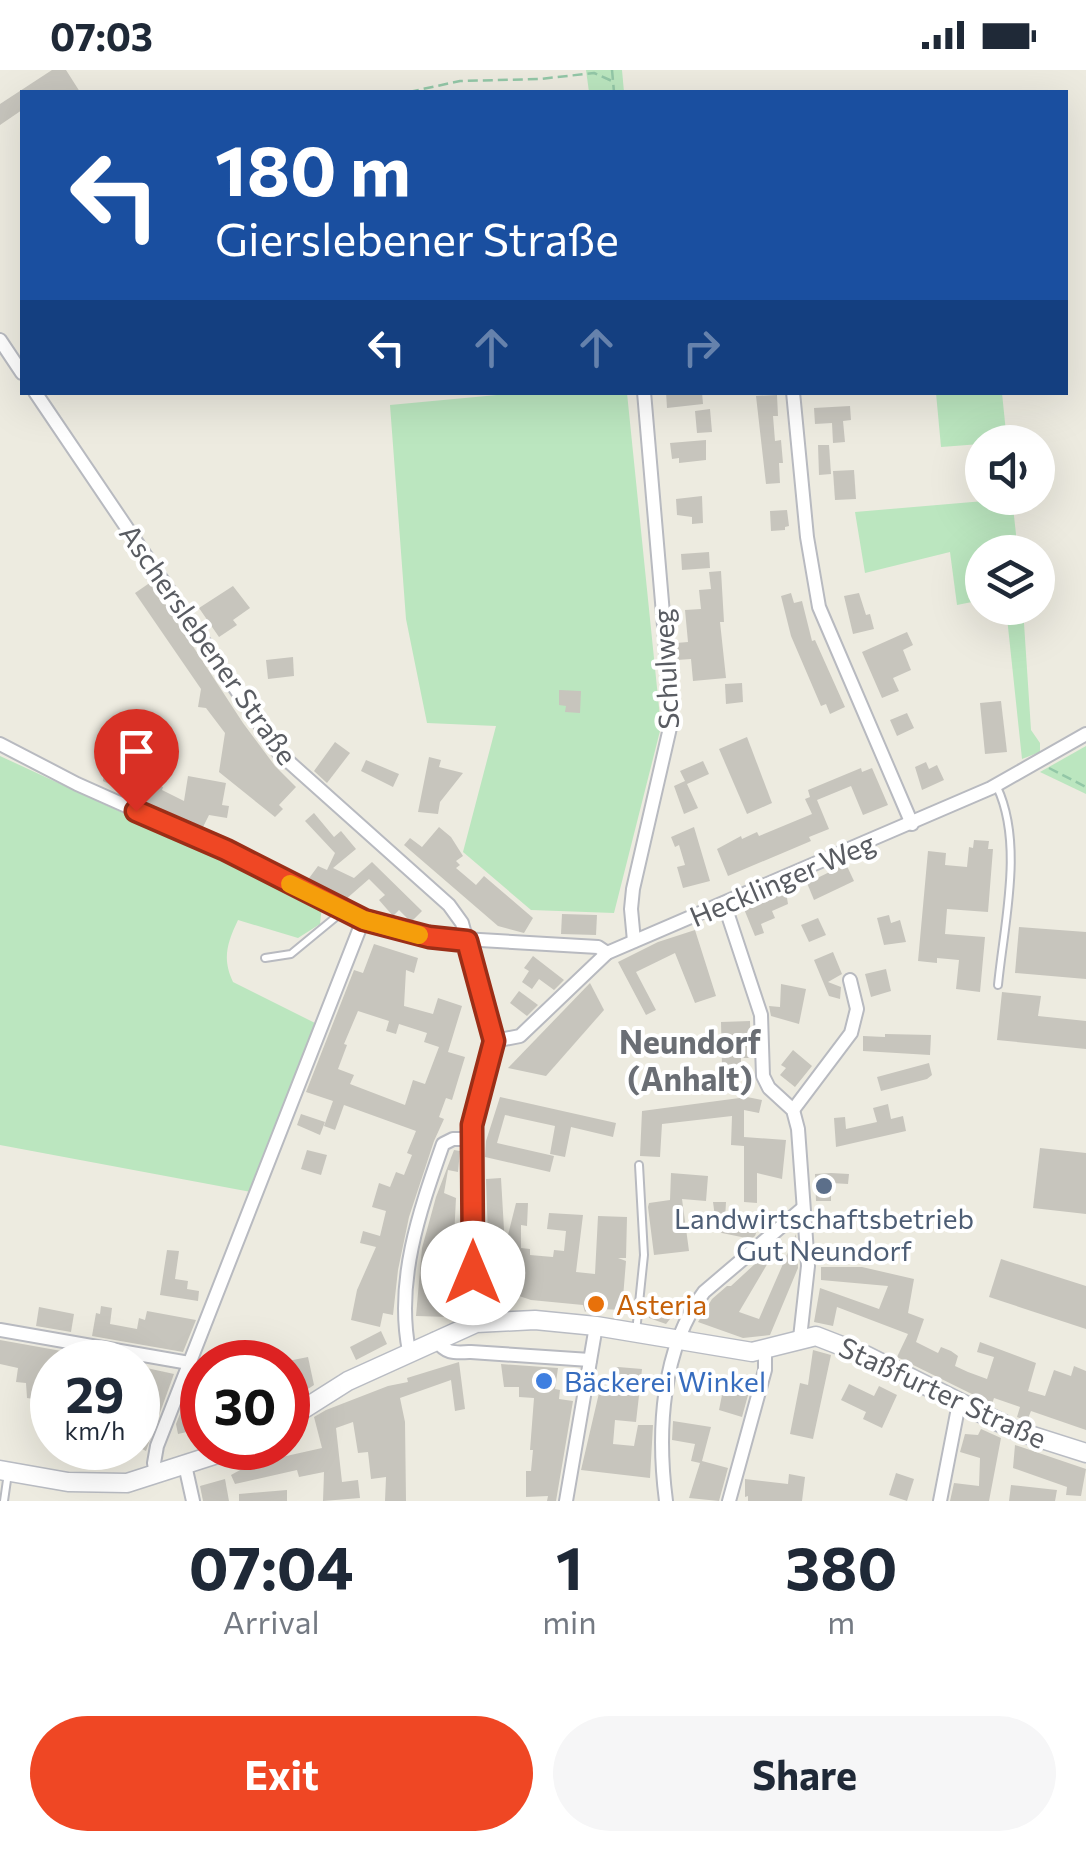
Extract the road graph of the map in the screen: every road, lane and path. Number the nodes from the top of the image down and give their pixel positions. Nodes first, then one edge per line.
1 (539, 70) edge
2 (612, 70) edge
3 (540, 79) junction
4 (612, 81) junction
5 (418, 90) edge
6 (614, 90) edge
7 (0, 340) edge
8 (20, 370) edge
9 (38, 395) edge
10 (644, 395) edge
11 (793, 395) edge
12 (1086, 734) edge
13 (0, 744) edge
14 (1042, 758) junction
15 (996, 786) junction
16 (1086, 787) edge
17 (912, 824) junction
18 (724, 903) junction
19 (343, 912) junction
20 (364, 920) junction
21 (467, 941) junction
22 (634, 941) junction
23 (607, 953) junction
24 (265, 958) dead end
25 (850, 980) dead end
26 (998, 986) dead end
27 (494, 1041) junction
28 (793, 1110) junction
29 (473, 1140) junction
30 (639, 1164) dead end
31 (803, 1208) junction
32 (476, 1322) junction
33 (596, 1326) junction
34 (0, 1330) edge
35 (636, 1333) junction
36 (800, 1338) junction
37 (435, 1339) junction
38 (198, 1340) edge
39 (676, 1340) junction
40 (765, 1350) junction
41 (409, 1351) junction
42 (590, 1360) junction
43 (180, 1362) edge
44 (180, 1387) edge
45 (959, 1403) junction
46 (310, 1404) edge
47 (1086, 1453) edge
48 (180, 1467) edge
49 (186, 1470) edge
50 (4, 1471) edge
51 (156, 1475) junction
52 (4, 1501) edge
53 (193, 1501) edge
54 (566, 1501) edge
55 (666, 1501) edge
56 (729, 1501) edge
57 (940, 1501) edge

1 - 3 path
2 - 4 path
3 - 4 path
3 - 5 path
4 - 6 path
7 - 8 street
9 - 21 street, Ascherslebener Straße
10 - 22 street, Schulweg
11 - 17 street
12 - 14 street, Hecklinger Weg
13 - 19 street
14 - 15 street, Hecklinger Weg
14 - 16 path
15 - 17 street, Hecklinger Weg
15 - 26 lane
17 - 18 street, Hecklinger Weg
18 - 22 street, Hecklinger Weg
18 - 28 street
19 - 20 street
19 - 24 lane
20 - 21 street
20 - 38 street
21 - 23 street
21 - 27 street, Ascherslebener Straße
22 - 23 street, Hecklinger Weg
23 - 27 street, Hecklinger Weg
25 - 28 street
27 - 29 street
28 - 31 street
29 - 32 street
29 - 41 street
30 - 35 lane
31 - 36 street
31 - 39 street
32 - 33 main road
32 - 37 main road
33 - 35 main road
33 - 42 street
34 - 43 street
35 - 39 main road
36 - 40 main road
36 - 45 main road, Staßfurter Straße
37 - 41 main road
37 - 42 street
39 - 40 main road
39 - 55 street
40 - 56 street
41 - 46 main road
42 - 54 street
44 - 51 street
45 - 47 main road, Staßfurter Straße
45 - 57 street
48 - 51 main road
49 - 53 street
50 - 51 main road
50 - 52 lane

